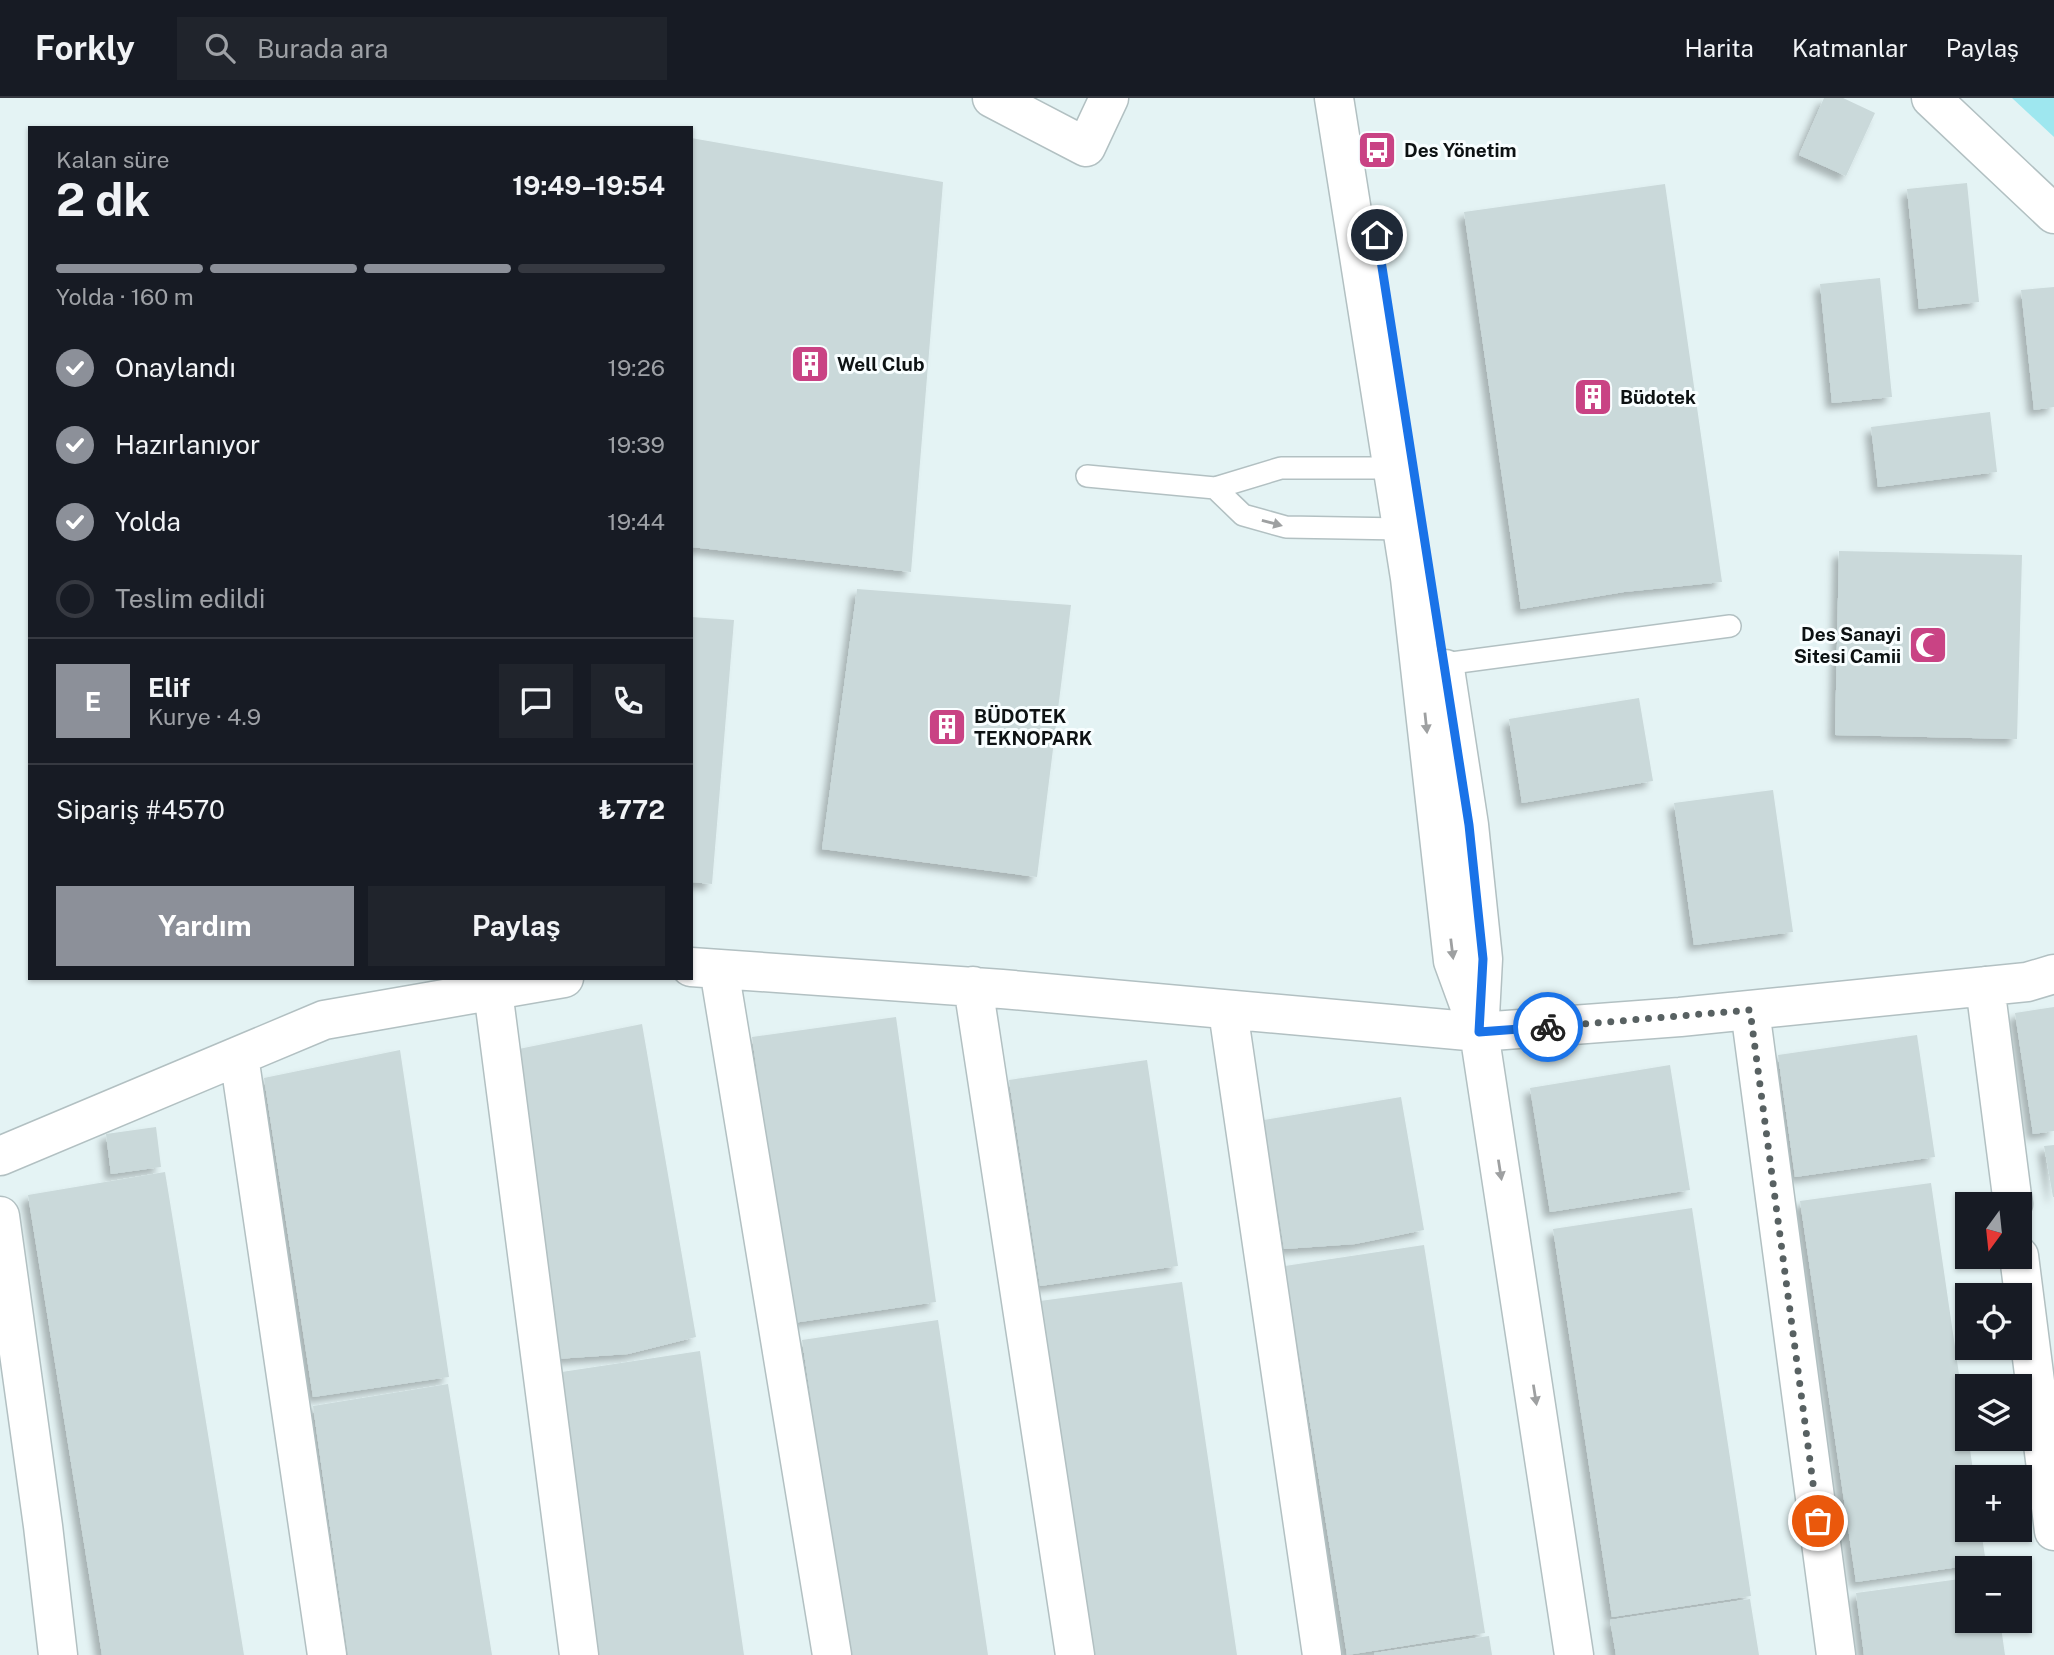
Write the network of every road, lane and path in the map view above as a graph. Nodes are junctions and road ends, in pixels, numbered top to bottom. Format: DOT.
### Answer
graph roads {
  1 [pos="992,98"];
  2 [pos="1109,98"];
  3 [pos="1334,98"];
  4 [pos="1357,98"];
  5 [pos="1931,98"];
  6 [pos="2054,214"];
  7 [pos="1403,468"];
  8 [pos="1087,476"];
  9 [pos="1215,488"];
  10 [pos="1412,527"];
  11 [pos="1730,626"];
  12 [pos="1432,666"];
  13 [pos="705,968"];
  14 [pos="2054,974"];
  15 [pos="553,980"];
  16 [pos="973,986"];
  17 [pos="1985,986"];
  18 [pos="493,991"];
  19 [pos="1750,1010"];
  20 [pos="1228,1011"];
  21 [pos="1479,1032"];
  22 [pos="239,1056"];
  23 [pos="0,1156"];
  24 [pos="2011,1192"];
  25 [pos="0,1216"];
  26 [pos="2021,1269"];
  27 [pos="2054,1531"];
  28 [pos="58,1655"];
  29 [pos="327,1655"];
  30 [pos="579,1655"];
  31 [pos="832,1655"];
  32 [pos="1075,1655"];
  33 [pos="1322,1655"];
  34 [pos="1574,1655"];
  35 [pos="1836,1655"];
  1 -- 2 [label="street"];
  3 -- 7 [label="street"];
  4 -- 7 [label="street"];
  5 -- 6 [label="street"];
  7 -- 9 [label="lane"];
  7 -- 10 [label="street"];
  8 -- 9 [label="lane"];
  9 -- 10 [label="lane, one-way"];
  10 -- 12 [label="street"];
  11 -- 12 [label="lane"];
  12 -- 21 [label="street"];
  13 -- 16 [label="street"];
  13 -- 31 [label="street"];
  14 -- 17 [label="street"];
  15 -- 18 [label="street"];
  16 -- 20 [label="street"];
  16 -- 32 [label="street"];
  17 -- 19 [label="street"];
  17 -- 24 [label="street"];
  18 -- 22 [label="street"];
  18 -- 30 [label="street"];
  19 -- 21 [label="street"];
  19 -- 35 [label="street"];
  20 -- 21 [label="street"];
  20 -- 33 [label="street"];
  21 -- 34 [label="street, one-way"];
  22 -- 23 [label="street"];
  22 -- 29 [label="street"];
  25 -- 28 [label="street"];
  26 -- 27 [label="street"];
}
